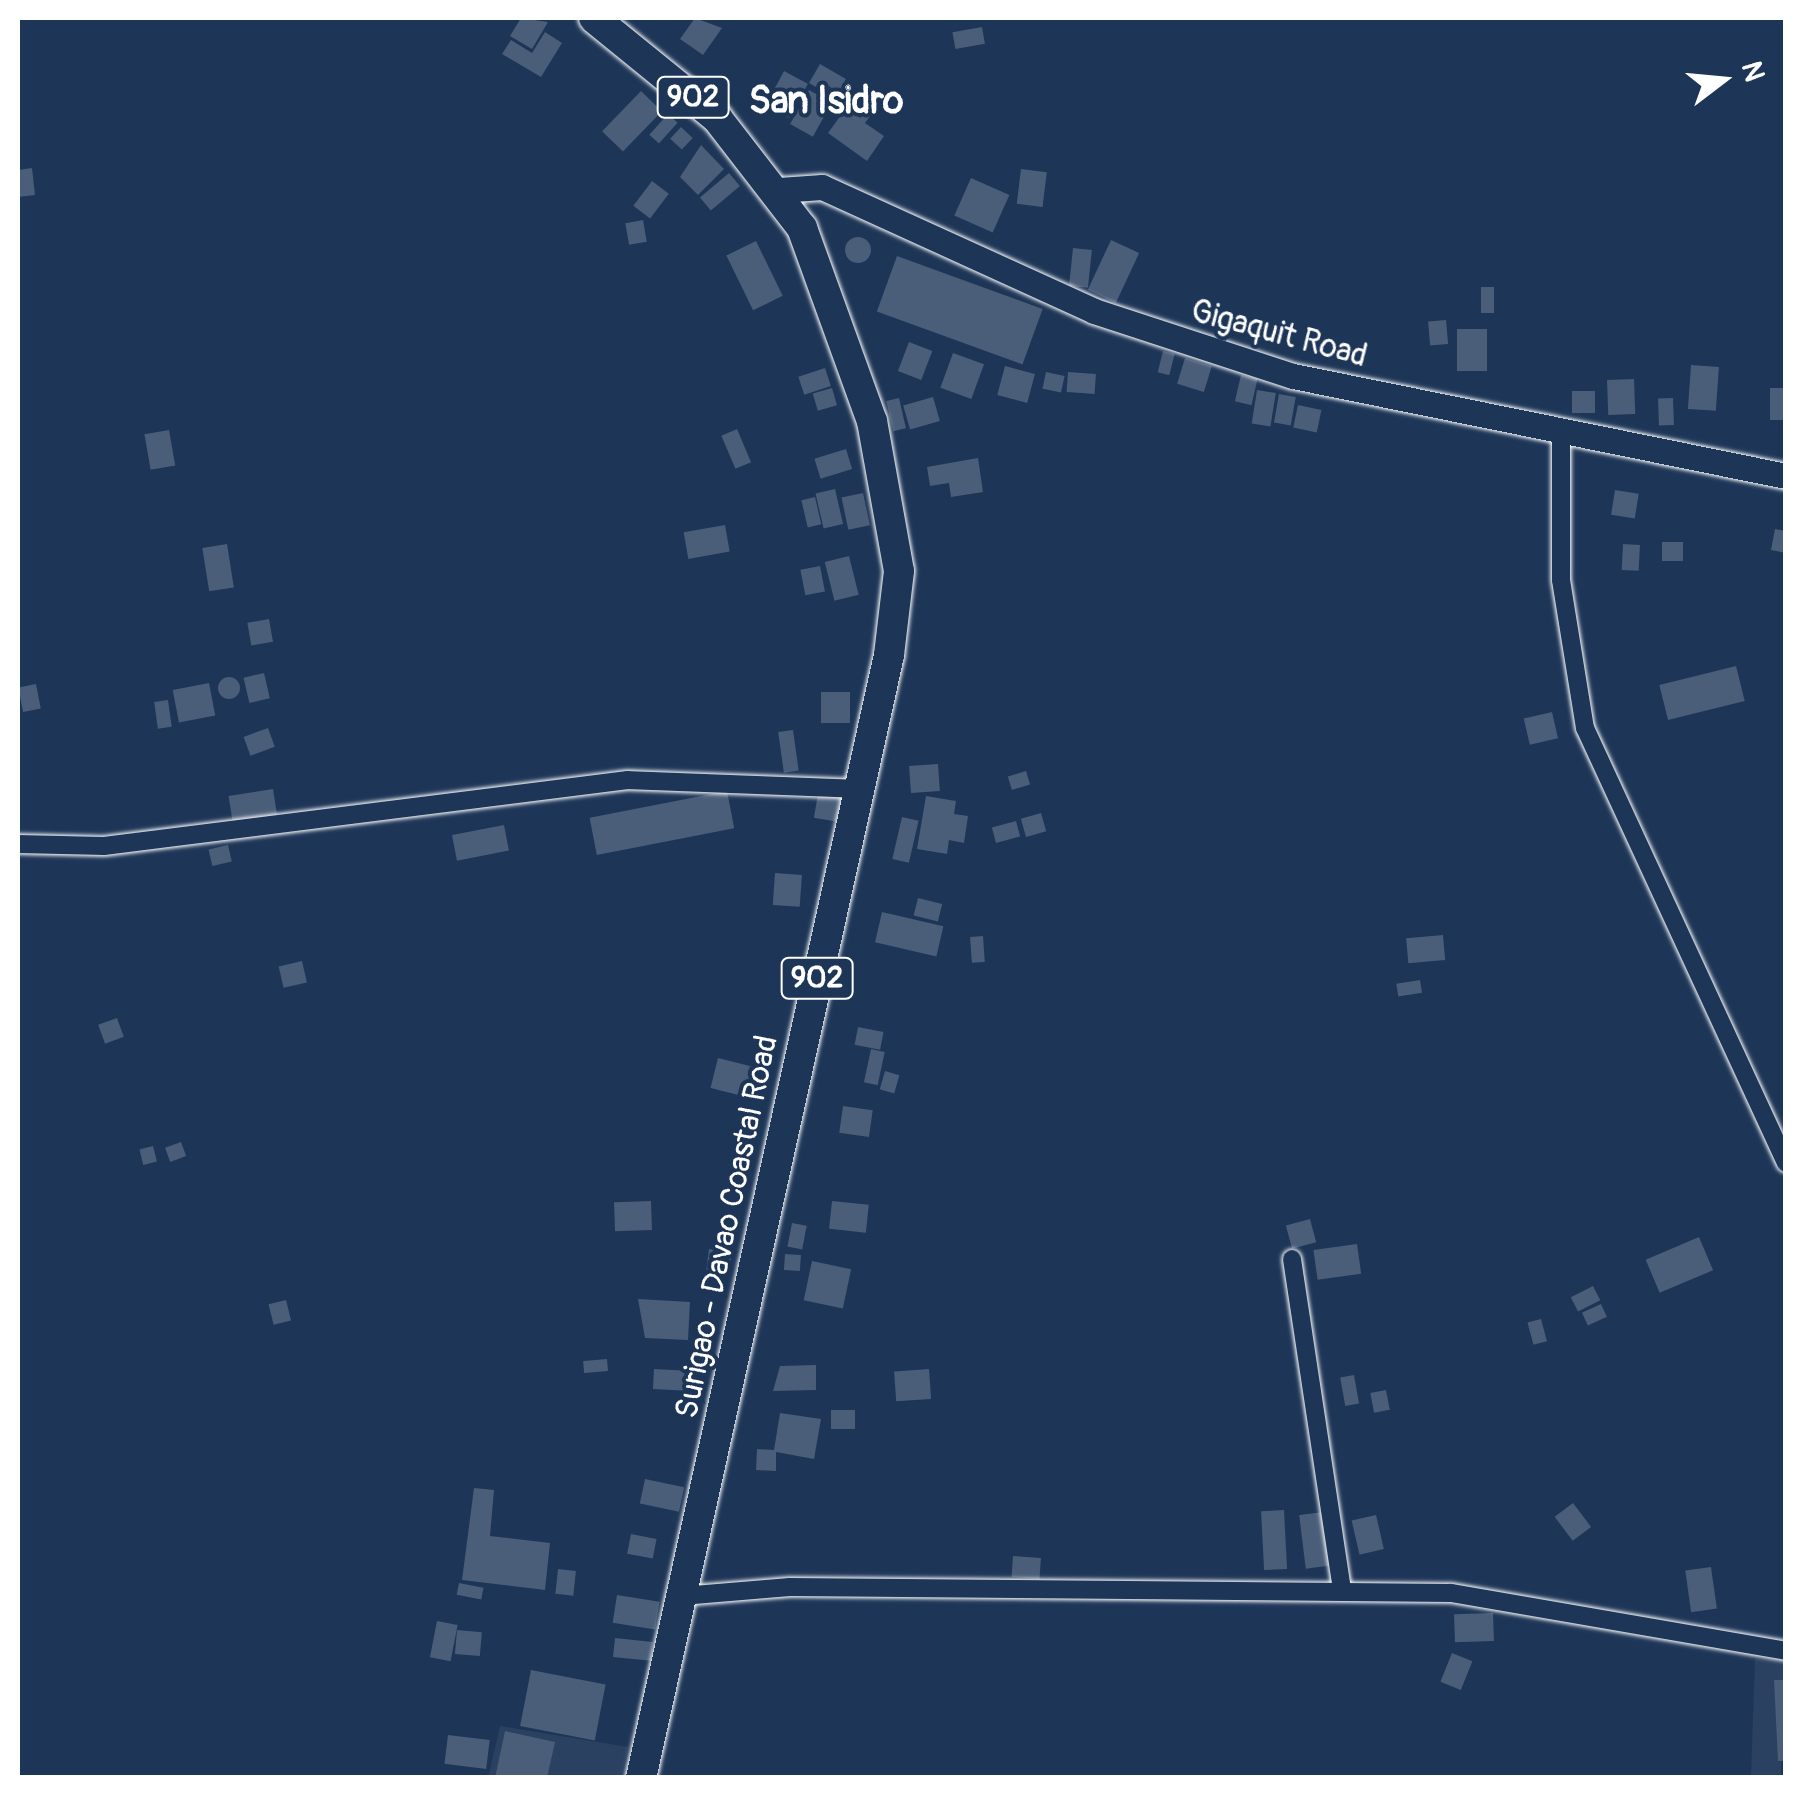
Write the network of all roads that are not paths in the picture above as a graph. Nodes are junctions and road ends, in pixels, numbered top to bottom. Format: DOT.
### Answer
graph roads {
  1 [pos="594,18"];
  2 [pos="779,190"];
  3 [pos="1562,433"];
  4 [pos="1786,476"];
  5 [pos="858,789"];
  6 [pos="18,844"];
  7 [pos="1786,1163"];
  8 [pos="1292,1259"];
  9 [pos="1342,1589"];
  10 [pos="682,1596"];
  11 [pos="1786,1651"];
  12 [pos="641,1778"];
  1 -- 2 [label="highway, Surigao - Davao Coastal Road / 902"];
  2 -- 3 [label="main road, Gigaquit Road"];
  2 -- 5 [label="highway, Surigao - Davao Coastal Road / 902"];
  3 -- 4 [label="main road, Gigaquit Road"];
  3 -- 7 [label="street"];
  5 -- 6 [label="street"];
  5 -- 10 [label="highway, Surigao - Davao Coastal Road / 902"];
  8 -- 9 [label="street"];
  9 -- 10 [label="street"];
  9 -- 11 [label="street"];
  10 -- 12 [label="highway, Surigao - Davao Coastal Road / 902"];
}
